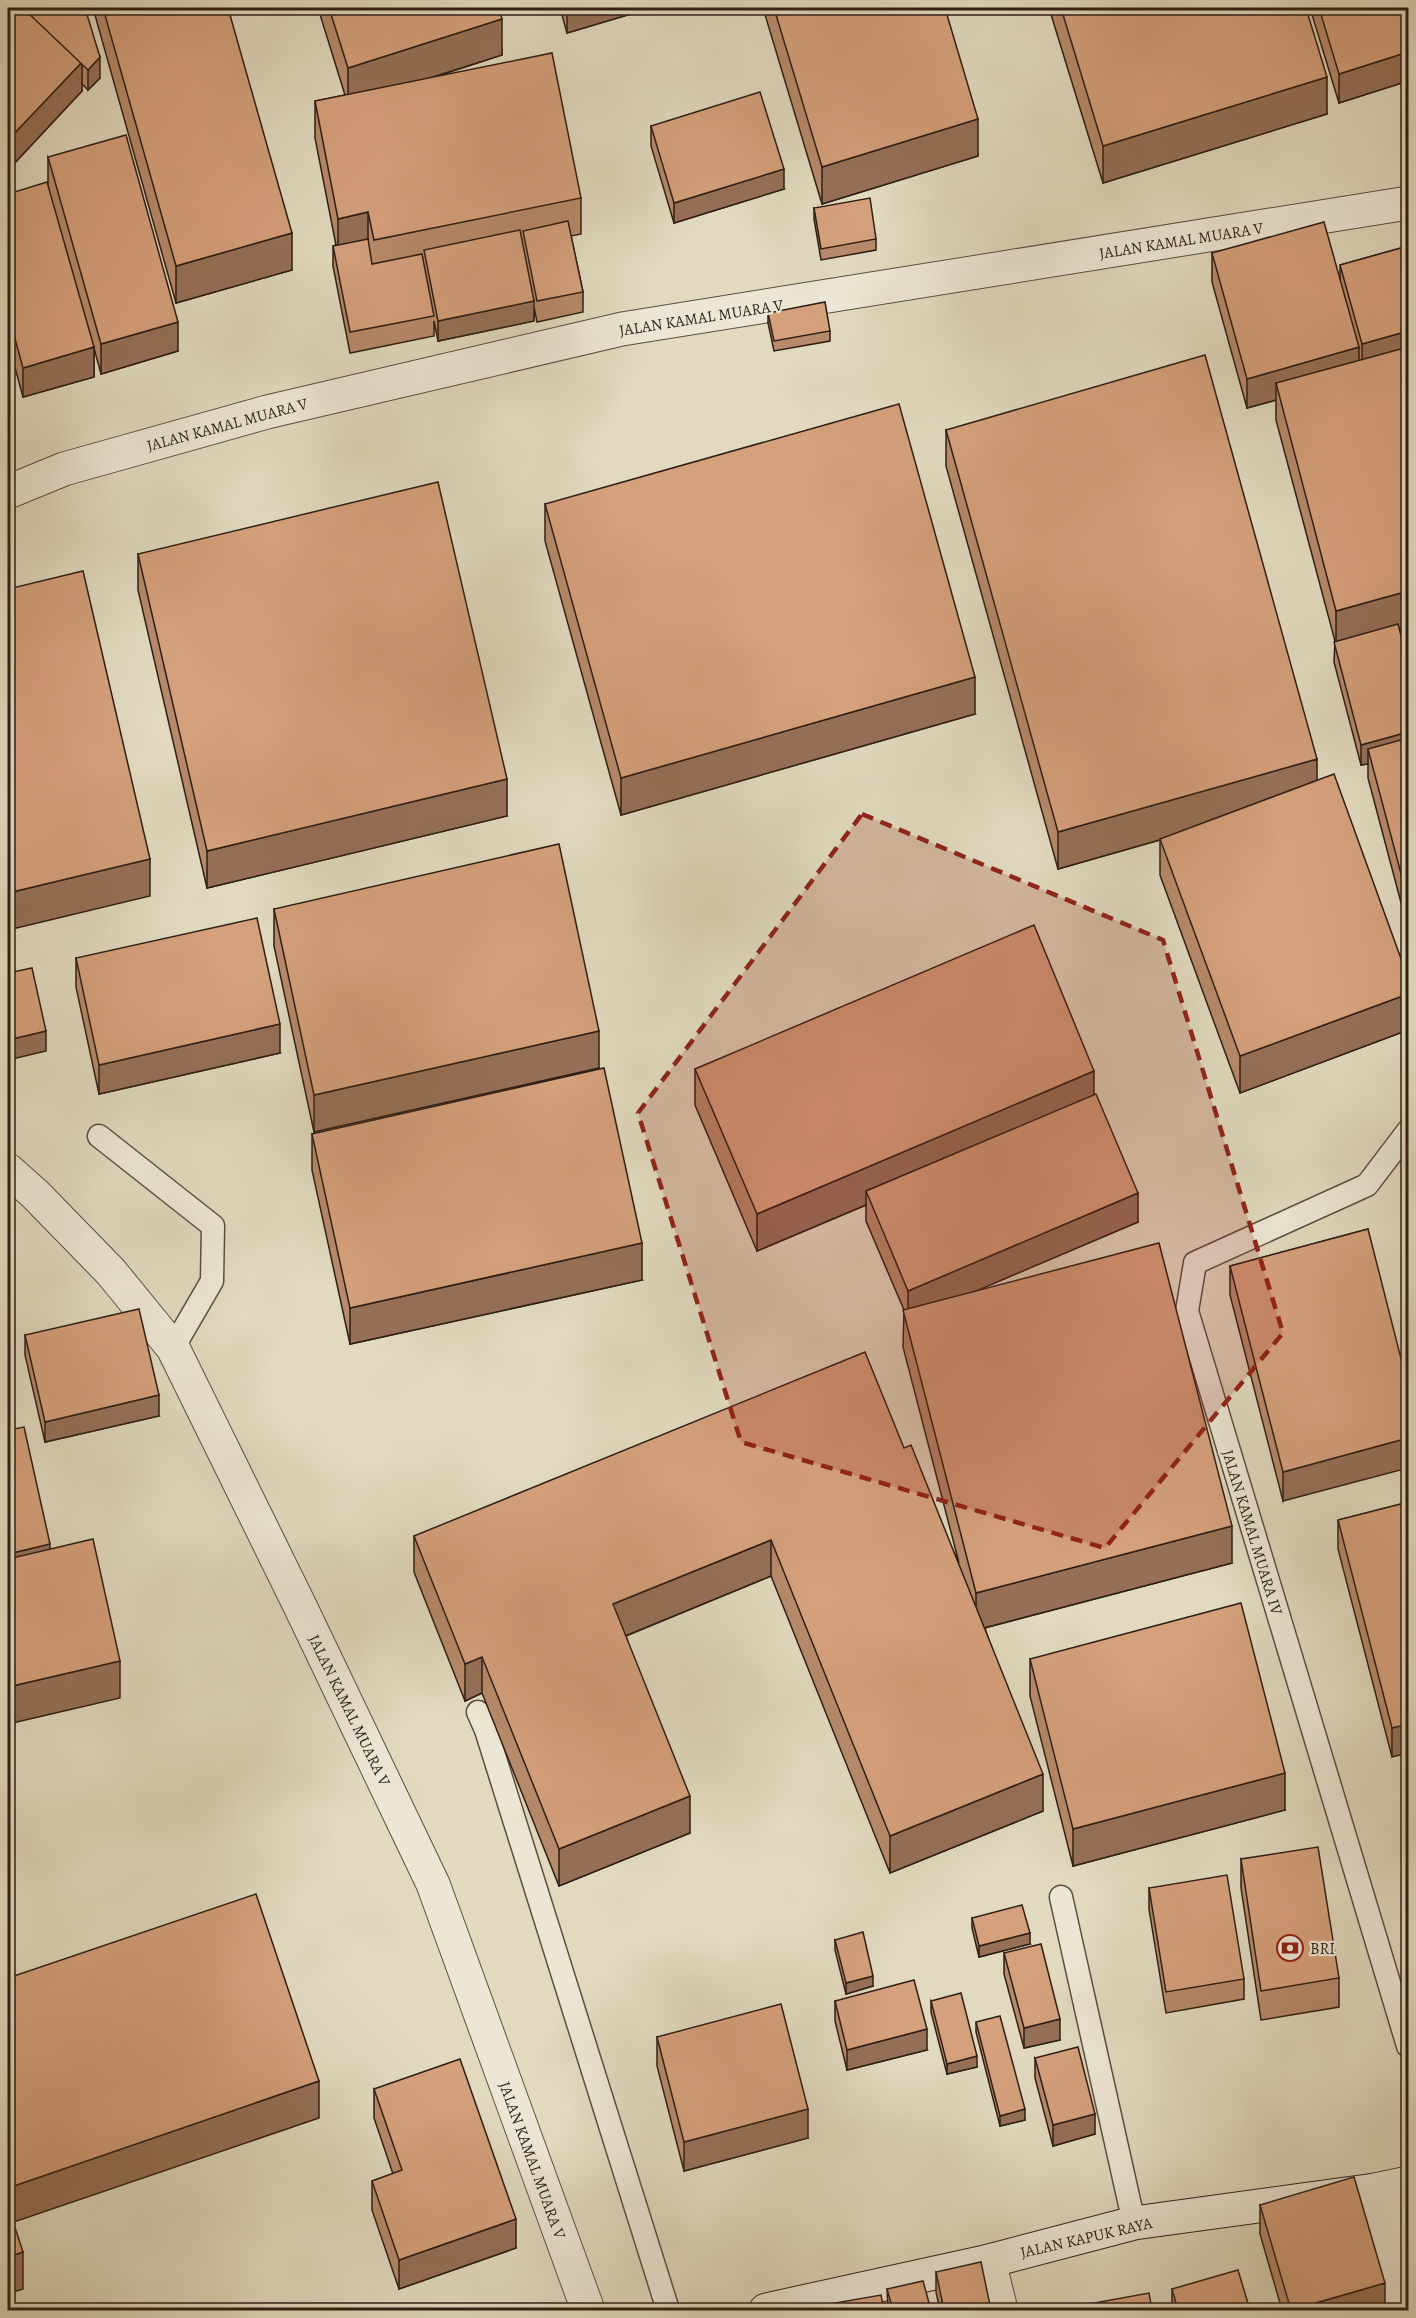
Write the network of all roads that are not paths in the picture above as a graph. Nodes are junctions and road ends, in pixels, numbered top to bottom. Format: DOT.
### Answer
graph roads {
  1 [pos="1408,203"];
  2 [pos="8,492"];
  3 [pos="1408,1131"];
  4 [pos="99,1136"];
  5 [pos="8,1170"];
  6 [pos="173,1348"];
  7 [pos="478,1712"];
  8 [pos="1061,1897"];
  9 [pos="1408,2046"];
  10 [pos="1393,2186"];
  11 [pos="1134,2223"];
  12 [pos="1408,2245"];
  13 [pos="989,2261"];
  14 [pos="588,2310"];
  15 [pos="668,2310"];
  16 [pos="772,2310"];
  17 [pos="1000,2310"];
  18 [pos="1403,2310"];
  1 -- 2 [label="street, JALAN KAMAL MUARA V"];
  3 -- 9 [label="lane, JALAN KAMAL MUARA IV"];
  4 -- 6 [label="lane"];
  5 -- 6 [label="street, JALAN KAMAL MUARA V"];
  6 -- 14 [label="street, JALAN KAMAL MUARA V"];
  7 -- 15 [label="lane"];
  8 -- 11 [label="lane"];
  10 -- 11 [label="street, JALAN KAPUK RAYA"];
  10 -- 12 [label="lane"];
  10 -- 18 [label="street"];
  11 -- 13 [label="street, JALAN KAPUK RAYA"];
  13 -- 16 [label="street, JALAN KAPUK RAYA"];
  13 -- 17 [label="street"];
}
